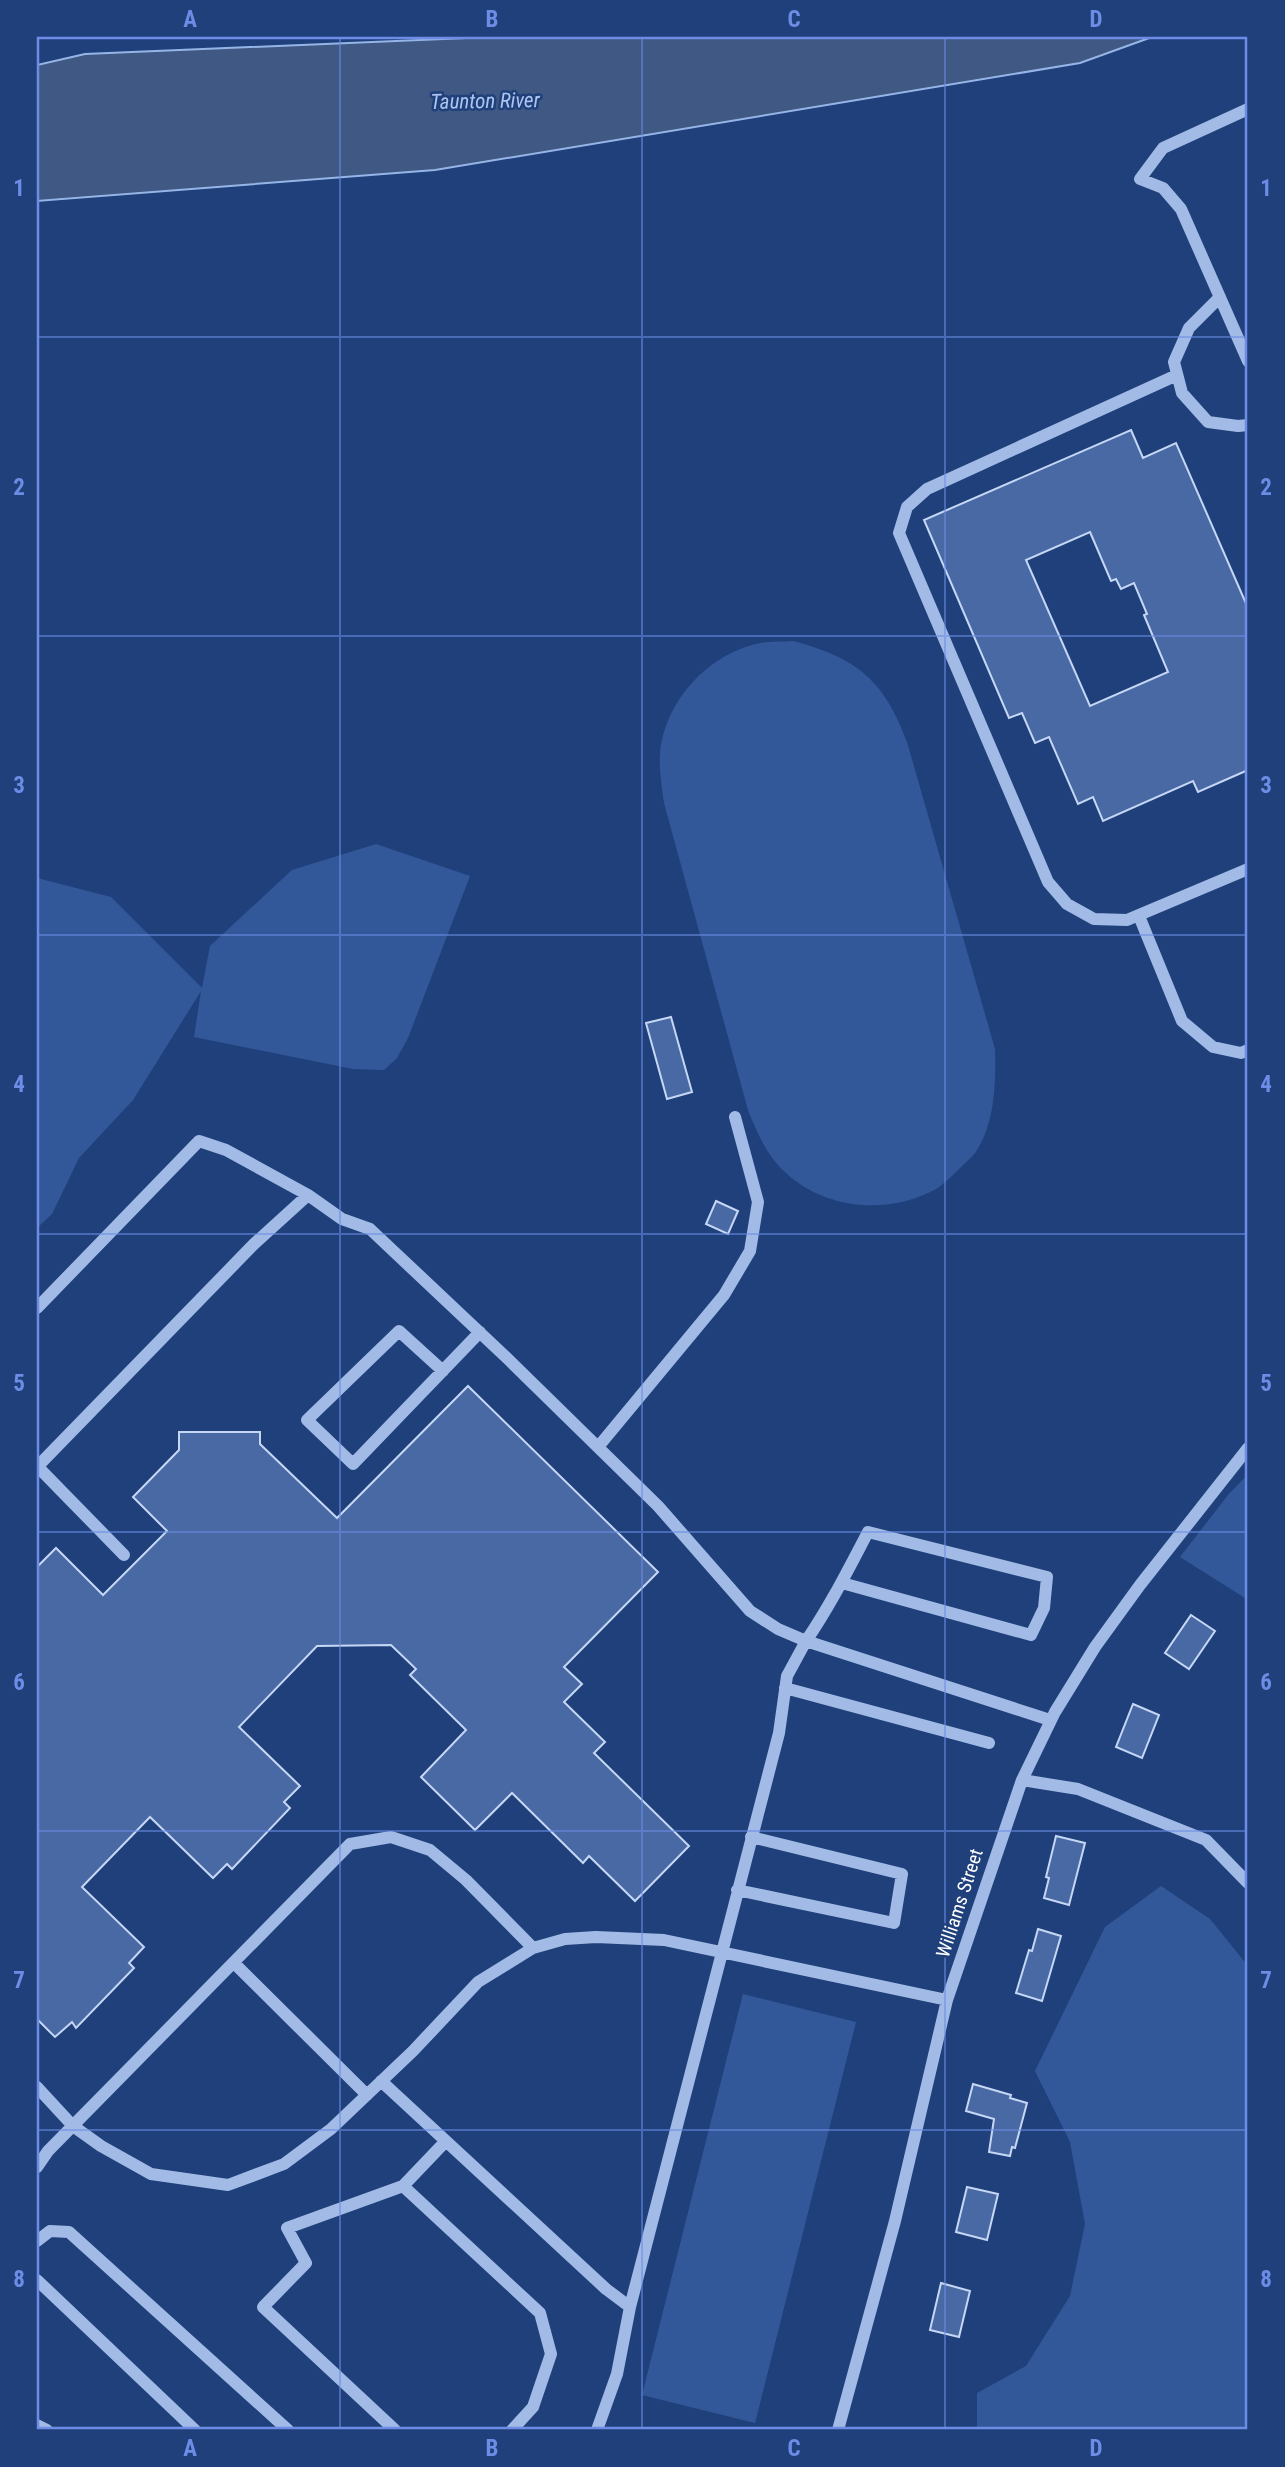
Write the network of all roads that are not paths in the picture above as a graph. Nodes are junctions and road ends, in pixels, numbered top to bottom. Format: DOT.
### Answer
graph roads {
  1 [pos="1248,109"];
  2 [pos="1220,297"];
  3 [pos="1248,361"];
  4 [pos="1177,375"];
  5 [pos="1248,425"];
  6 [pos="1248,869"];
  7 [pos="1139,916"];
  8 [pos="1248,1050"];
  9 [pos="736,1117"];
  10 [pos="308,1195"];
  11 [pos="37,1308"];
  12 [pos="480,1332"];
  13 [pos="443,1371"];
  14 [pos="598,1447"];
  15 [pos="1248,1448"];
  16 [pos="37,1467"];
  17 [pos="124,1555"];
  18 [pos="842,1583"];
  19 [pos="806,1641"];
  20 [pos="785,1688"];
  21 [pos="1050,1720"];
  22 [pos="989,1742"];
  23 [pos="1022,1780"];
  24 [pos="751,1837"];
  25 [pos="1248,1882"];
  26 [pos="737,1890"];
  27 [pos="533,1948"];
  28 [pos="722,1953"];
  29 [pos="234,1963"];
  30 [pos="947,2000"];
  31 [pos="381,2081"];
  32 [pos="37,2087"];
  33 [pos="367,2095"];
  34 [pos="73,2126"];
  35 [pos="445,2142"];
  36 [pos="37,2167"];
  37 [pos="403,2186"];
  38 [pos="37,2241"];
  39 [pos="37,2280"];
  40 [pos="630,2307"];
  41 [pos="37,2425"];
  42 [pos="47,2430"];
  43 [pos="195,2430"];
  44 [pos="288,2430"];
  45 [pos="395,2430"];
  46 [pos="513,2430"];
  47 [pos="597,2430"];
  48 [pos="838,2430"];
  1 -- 2 [label="street"];
  2 -- 3 [label="street"];
  2 -- 4 [label="street"];
  4 -- 5 [label="street"];
  4 -- 7 [label="street"];
  6 -- 7 [label="street"];
  7 -- 8 [label="street"];
  9 -- 14 [label="street"];
  10 -- 11 [label="street"];
  10 -- 12 [label="street"];
  10 -- 16 [label="street"];
  12 -- 13 [label="street"];
  12 -- 14 [label="street"];
  13 -- 13 [label="street"];
  14 -- 19 [label="street"];
  15 -- 21 [label="street, Williams Street"];
  16 -- 17 [label="street"];
  18 -- 18 [label="street"];
  18 -- 19 [label="street"];
  19 -- 20 [label="street"];
  19 -- 21 [label="street"];
  20 -- 22 [label="street"];
  20 -- 24 [label="street"];
  21 -- 23 [label="street, Williams Street"];
  23 -- 25 [label="street"];
  23 -- 30 [label="street, Williams Street"];
  24 -- 26 [label="street"];
  24 -- 26 [label="street"];
  26 -- 28 [label="street"];
  27 -- 28 [label="street"];
  27 -- 29 [label="street"];
  27 -- 31 [label="street"];
  28 -- 30 [label="street"];
  28 -- 40 [label="street"];
  29 -- 33 [label="street"];
  29 -- 34 [label="street"];
  30 -- 48 [label="street, Williams Street"];
  31 -- 33 [label="street"];
  31 -- 35 [label="street"];
  32 -- 34 [label="street"];
  33 -- 34 [label="street"];
  34 -- 36 [label="street"];
  35 -- 37 [label="street"];
  35 -- 40 [label="street"];
  37 -- 45 [label="street"];
  37 -- 46 [label="street"];
  38 -- 44 [label="street"];
  39 -- 43 [label="street"];
  40 -- 47 [label="street"];
  41 -- 42 [label="street"];
}
